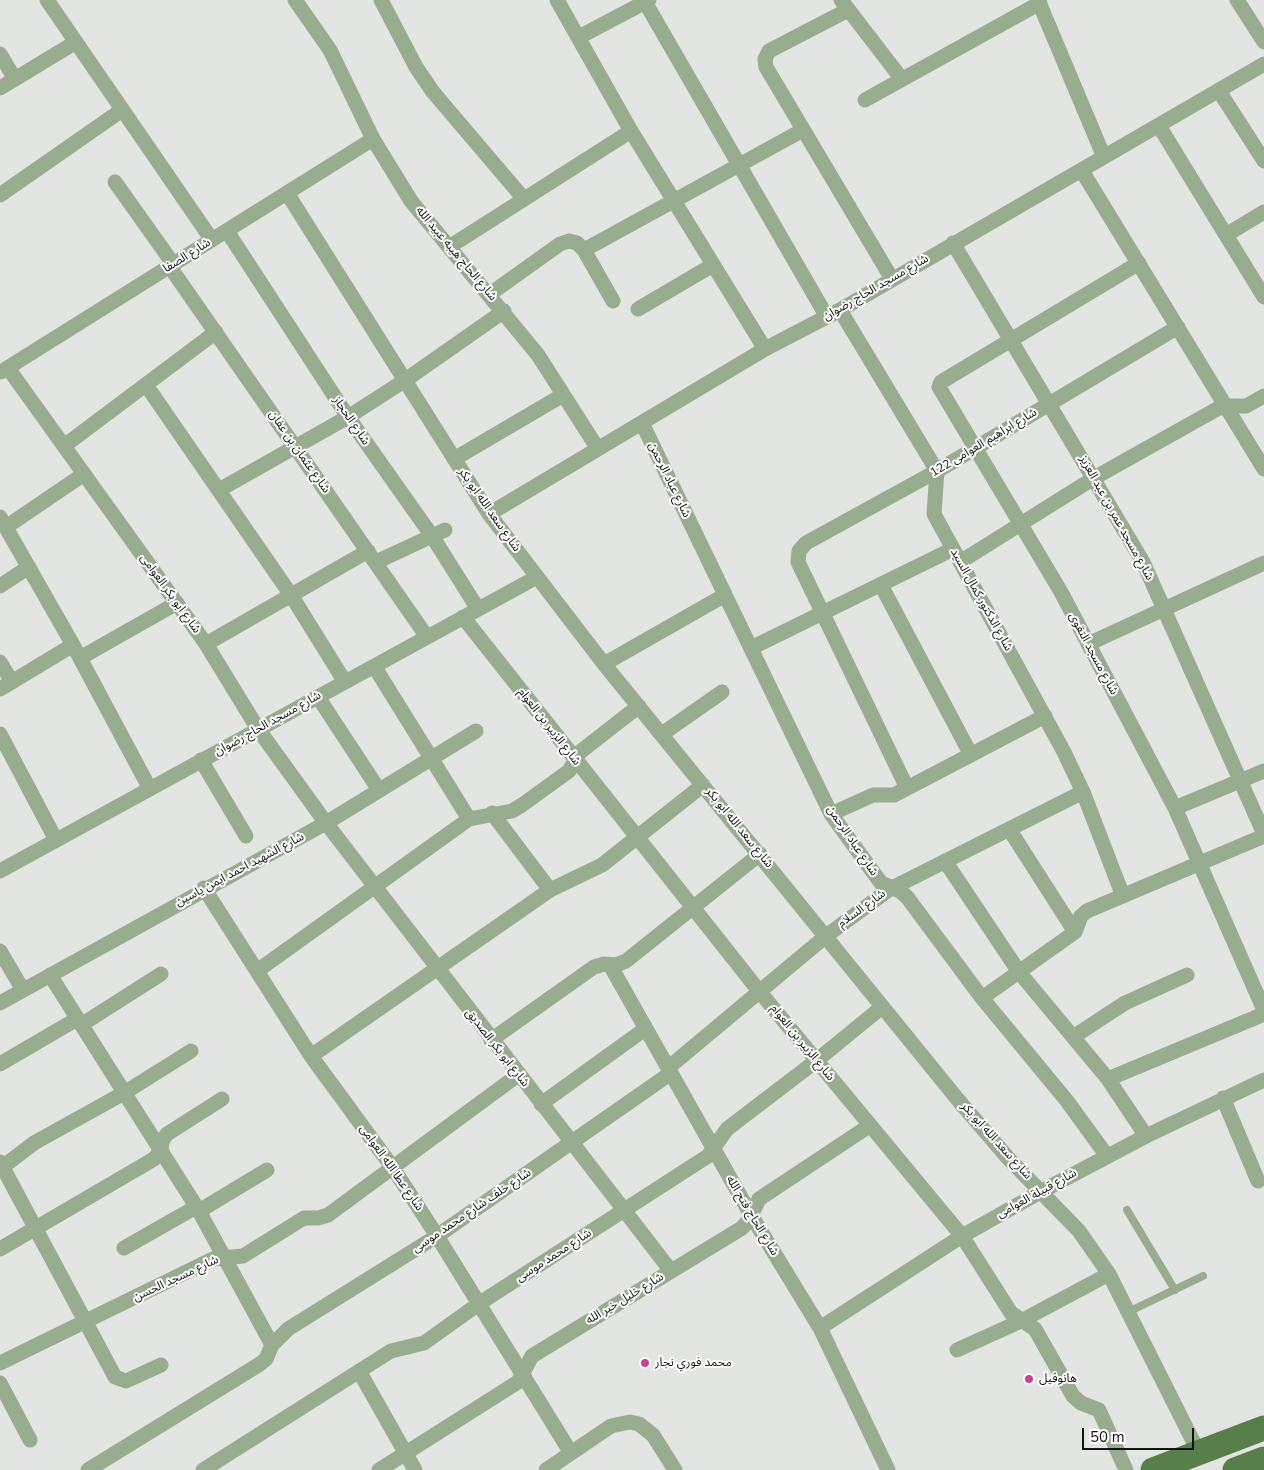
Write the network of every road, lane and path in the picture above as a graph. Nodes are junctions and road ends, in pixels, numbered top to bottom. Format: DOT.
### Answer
graph roads {
  1 [pos="46,0"];
  2 [pos="295,0"];
  3 [pos="381,0"];
  4 [pos="557,0"];
  5 [pos="1237,0"];
  6 [pos="647,1"];
  7 [pos="1039,2"];
  8 [pos="844,5"];
  9 [pos="578,37"];
  10 [pos="76,42"];
  11 [pos="1264,42"];
  12 [pos="0,54"];
  13 [pos="1264,64"];
  14 [pos="902,78"];
  15 [pos="15,79"];
  16 [pos="0,88"];
  17 [pos="1219,91"];
  18 [pos="865,100"];
  19 [pos="122,110"];
  20 [pos="1159,126"];
  21 [pos="803,130"];
  22 [pos="631,131"];
  23 [pos="373,139"];
  24 [pos="1104,157"];
  25 [pos="1264,161"];
  26 [pos="739,164"];
  27 [pos="1082,171"];
  28 [pos="115,182"];
  29 [pos="287,193"];
  30 [pos="0,195"];
  31 [pos="524,199"];
  32 [pos="673,200"];
  33 [pos="1264,212"];
  34 [pos="227,231"];
  35 [pos="1226,235"];
  36 [pos="212,240"];
  37 [pos="954,243"];
  38 [pos="448,248"];
  39 [pos="584,250"];
  40 [pos="1139,264"];
  41 [pos="712,265"];
  42 [pos="172,266"];
  43 [pos="892,279"];
  44 [pos="1261,287"];
  45 [pos="490,294"];
  46 [pos="613,300"];
  47 [pos="638,309"];
  48 [pos="504,310"];
  49 [pos="834,314"];
  50 [pos="1178,327"];
  51 [pos="216,332"];
  52 [pos="1012,340"];
  53 [pos="765,349"];
  54 [pos="4,371"];
  55 [pos="404,381"];
  56 [pos="146,385"];
  57 [pos="563,395"];
  58 [pos="1264,396"];
  59 [pos="1050,404"];
  60 [pos="1225,406"];
  61 [pos="348,417"];
  62 [pos="642,423"];
  63 [pos="64,446"];
  64 [pos="296,448"];
  65 [pos="598,449"];
  66 [pos="974,449"];
  67 [pos="454,459"];
  68 [pos="1264,469"];
  69 [pos="937,471"];
  70 [pos="84,474"];
  71 [pos="1094,478"];
  72 [pos="219,490"];
  73 [pos="489,514"];
  74 [pos="3,522"];
  75 [pos="1020,524"];
  76 [pos="438,533"];
  77 [pos="957,556"];
  78 [pos="372,557"];
  79 [pos="1264,563"];
  80 [pos="29,567"];
  81 [pos="537,577"];
  82 [pos="881,584"];
  83 [pos="0,586"];
  84 [pos="291,595"];
  85 [pos="725,595"];
  86 [pos="177,604"];
  87 [pos="478,609"];
  88 [pos="1165,609"];
  89 [pos="823,613"];
  90 [pos="463,617"];
  91 [pos="427,637"];
  92 [pos="206,644"];
  93 [pos="1088,644"];
  94 [pos="751,648"];
  95 [pos="76,652"];
  96 [pos="0,662"];
  97 [pos="604,664"];
  98 [pos="374,666"];
  99 [pos="345,682"];
  100 [pos="6,685"];
  101 [pos="722,692"];
  102 [pos="318,697"];
  103 [pos="639,706"];
  104 [pos="1044,716"];
  105 [pos="258,729"];
  106 [pos="476,730"];
  107 [pos="0,734"];
  108 [pos="662,734"];
  109 [pos="971,755"];
  110 [pos="431,758"];
  111 [pos="202,760"];
  112 [pos="574,760"];
  113 [pos="1264,771"];
  114 [pos="1240,781"];
  115 [pos="703,785"];
  116 [pos="907,788"];
  117 [pos="150,789"];
  118 [pos="379,790"];
  119 [pos="1083,792"];
  120 [pos="1175,808"];
  121 [pos="492,813"];
  122 [pos="831,814"];
  123 [pos="469,819"];
  124 [pos="326,823"];
  125 [pos="1009,828"];
  126 [pos="1264,835"];
  127 [pos="246,836"];
  128 [pos="636,838"];
  129 [pos="56,840"];
  130 [pos="760,854"];
  131 [pos="945,861"];
  132 [pos="1199,863"];
  133 [pos="0,871"];
  134 [pos="374,887"];
  135 [pos="204,888"];
  136 [pos="890,889"];
  137 [pos="550,890"];
  138 [pos="1123,896"];
  139 [pos="693,909"];
  140 [pos="1075,932"];
  141 [pos="826,936"];
  142 [pos="0,951"];
  143 [pos="610,965"];
  144 [pos="438,970"];
  145 [pos="257,971"];
  146 [pos="1019,972"];
  147 [pos="161,974"];
  148 [pos="50,975"];
  149 [pos="1187,976"];
  150 [pos="23,990"];
  151 [pos="759,991"];
  152 [pos="982,998"];
  153 [pos="0,1003"];
  154 [pos="882,1007"];
  155 [pos="1264,1010"];
  156 [pos="1264,1014"];
  157 [pos="79,1022"];
  158 [pos="645,1029"];
  159 [pos="1073,1037"];
  160 [pos="491,1040"];
  161 [pos="191,1051"];
  162 [pos="311,1056"];
  163 [pos="816,1062"];
  164 [pos="0,1064"];
  165 [pos="669,1071"];
  166 [pos="518,1075"];
  167 [pos="1108,1079"];
  168 [pos="1264,1080"];
  169 [pos="124,1093"];
  170 [pos="1222,1098"];
  171 [pos="222,1099"];
  172 [pos="541,1104"];
  173 [pos="869,1126"];
  174 [pos="1146,1136"];
  175 [pos="571,1143"];
  176 [pos="714,1149"];
  177 [pos="161,1151"];
  178 [pos="1107,1156"];
  179 [pos="1,1166"];
  180 [pos="392,1168"];
  181 [pos="267,1170"];
  182 [pos="1258,1181"];
  183 [pos="1042,1190"];
  184 [pos="198,1209"];
  185 [pos="624,1210"];
  186 [pos="1127,1210"];
  187 [pos="751,1215"];
  188 [pos="36,1230"];
  189 [pos="438,1236"];
  190 [pos="962,1236"];
  191 [pos="124,1248"];
  192 [pos="0,1249"];
  193 [pos="224,1257"];
  194 [pos="671,1271"];
  195 [pos="1109,1274"];
  196 [pos="1203,1276"];
  197 [pos="1175,1290"];
  198 [pos="480,1303"];
  199 [pos="1128,1312"];
  200 [pos="1021,1321"];
  201 [pos="86,1322"];
  202 [pos="820,1328"];
  203 [pos="272,1345"];
  204 [pos="957,1350"];
  205 [pos="0,1363"];
  206 [pos="161,1365"];
  207 [pos="359,1371"];
  208 [pos="523,1372"];
  209 [pos="0,1383"];
  210 [pos="1264,1428"];
  211 [pos="30,1440"];
  212 [pos="405,1453"];
  213 [pos="571,1453"];
  214 [pos="1200,1453"];
  215 [pos="1264,1459"];
  216 [pos="88,1470"];
  217 [pos="203,1470"];
  218 [pos="379,1470"];
  219 [pos="414,1470"];
  220 [pos="546,1470"];
  221 [pos="675,1470"];
  222 [pos="888,1470"];
  223 [pos="1126,1470"];
  224 [pos="1153,1470"];
  225 [pos="1235,1470"];
  1 -- 10 [label="street"];
  2 -- 23 [label="street, شارع الحاج هيبه عبيد الله"];
  3 -- 31 [label="street"];
  4 -- 9 [label="street"];
  5 -- 11 [label="street"];
  6 -- 9 [label="street"];
  6 -- 26 [label="street"];
  7 -- 14 [label="street"];
  7 -- 24 [label="street"];
  8 -- 14 [label="street"];
  8 -- 21 [label="street"];
  9 -- 22 [label="street"];
  10 -- 15 [label="street"];
  10 -- 19 [label="street"];
  12 -- 15 [label="street"];
  13 -- 17 [label="street, شارع مسجد الحاج رضوان"];
  14 -- 18 [label="street"];
  15 -- 16 [label="street"];
  17 -- 20 [label="street, شارع مسجد الحاج رضوان"];
  17 -- 25 [label="street"];
  19 -- 30 [label="street"];
  19 -- 36 [label="street"];
  20 -- 24 [label="street, شارع مسجد الحاج رضوان"];
  20 -- 35 [label="street"];
  21 -- 26 [label="street"];
  21 -- 43 [label="street"];
  22 -- 31 [label="street"];
  22 -- 32 [label="street"];
  23 -- 29 [label="street, شارع الصفا"];
  23 -- 38 [label="street, شارع الحاج هيبه عبيد الله"];
  24 -- 27 [label="street, شارع مسجد الحاج رضوان"];
  26 -- 32 [label="street"];
  26 -- 49 [label="street"];
  27 -- 37 [label="street, شارع مسجد الحاج رضوان"];
  27 -- 40 [label="street"];
  28 -- 42 [label="street, شارع عثمان بن عفان"];
  29 -- 34 [label="street, شارع الصفا"];
  29 -- 55 [label="street, شارع سعد الله ابو بكر"];
  31 -- 38 [label="street"];
  32 -- 39 [label="street"];
  32 -- 41 [label="street"];
  33 -- 35 [label="street"];
  34 -- 36 [label="street, شارع الصفا"];
  34 -- 61 [label="street, شارع الحجاز"];
  35 -- 44 [label="street"];
  36 -- 42 [label="street, شارع الصفا"];
  37 -- 43 [label="street, شارع مسجد الحاج رضوان"];
  37 -- 52 [label="street, شارع مسجد عمر بن عبد العزيز"];
  38 -- 45 [label="street, شارع الحاج هيبه عبيد الله"];
  39 -- 45 [label="street"];
  39 -- 46 [label="street"];
  40 -- 50 [label="street"];
  40 -- 52 [label="street"];
  41 -- 47 [label="street"];
  41 -- 53 [label="street"];
  42 -- 51 [label="street, شارع عثمان بن عفان"];
  42 -- 54 [label="street, شارع الصفا"];
  43 -- 49 [label="street, شارع مسجد الحاج رضوان"];
  45 -- 48 [label="street, شارع الحاج هيبه عبيد الله"];
  48 -- 55 [label="street"];
  48 -- 57 [label="street, شارع الحاج هيبه عبيد الله"];
  49 -- 53 [label="street, شارع مسجد الحاج رضوان"];
  49 -- 69 [label="street"];
  50 -- 59 [label="street, شارع ابراهيم العوامى 122"];
  50 -- 60 [label="street"];
  51 -- 56 [label="street"];
  51 -- 64 [label="street, شارع عثمان بن عفان"];
  52 -- 59 [label="street, شارع مسجد عمر بن عبد العزيز"];
  52 -- 66 [label="street, شارع مسجد التقوى"];
  53 -- 62 [label="street, شارع مسجد الحاج رضوان"];
  54 -- 63 [label="street, شارع ابو بكر العوامى"];
  55 -- 61 [label="street"];
  55 -- 67 [label="street, شارع سعد الله ابو بكر"];
  56 -- 63 [label="street"];
  56 -- 72 [label="street"];
  57 -- 65 [label="street, شارع الحاج هيبه عبيد الله"];
  57 -- 67 [label="street"];
  58 -- 60 [label="street"];
  59 -- 66 [label="street, شارع ابراهيم العوامى 122"];
  59 -- 71 [label="street, شارع مسجد عمر بن عبد العزيز"];
  60 -- 68 [label="street"];
  60 -- 71 [label="street"];
  61 -- 64 [label="street"];
  61 -- 76 [label="street, شارع الحجاز"];
  62 -- 65 [label="street, شارع مسجد الحاج رضوان"];
  62 -- 85 [label="street, شارع عباد الرحمن"];
  63 -- 70 [label="street, شارع ابو بكر العوامى"];
  64 -- 72 [label="street"];
  64 -- 78 [label="street, شارع عثمان بن عفان"];
  65 -- 73 [label="street, شارع مسجد الحاج رضوان"];
  66 -- 69 [label="street, شارع ابراهيم العوامى 122"];
  66 -- 75 [label="street, شارع مسجد التقوى"];
  67 -- 73 [label="street, شارع سعد الله ابو بكر"];
  69 -- 77 [label="street, شارع الدكتور كمال السيد"];
  69 -- 89 [label="street, شارع ابراهيم العوامى 122"];
  70 -- 74 [label="street"];
  70 -- 86 [label="street, شارع ابو بكر العوامى"];
  71 -- 75 [label="street"];
  71 -- 88 [label="street, شارع مسجد عمر بن عبد العزيز"];
  72 -- 84 [label="street"];
  73 -- 81 [label="street, شارع سعد الله ابو بكر"];
  74 -- 80 [label="street"];
  75 -- 77 [label="street"];
  75 -- 93 [label="street, شارع مسجد التقوى"];
  76 -- 78 [label="street"];
  76 -- 87 [label="street, شارع الحجاز"];
  77 -- 82 [label="street"];
  77 -- 104 [label="street, شارع الدكتور كمال السيد"];
  78 -- 84 [label="street"];
  78 -- 91 [label="street, شارع عثمان بن عفان"];
  79 -- 88 [label="street"];
  80 -- 83 [label="street"];
  80 -- 95 [label="street"];
  81 -- 87 [label="street, شارع مسجد الحاج رضوان"];
  81 -- 97 [label="street, شارع سعد الله ابو بكر"];
  82 -- 89 [label="street"];
  82 -- 109 [label="street"];
  84 -- 92 [label="street"];
  84 -- 99 [label="street"];
  85 -- 94 [label="street, شارع عباد الرحمن"];
  85 -- 97 [label="street"];
  86 -- 92 [label="street, شارع ابو بكر العوامى"];
  86 -- 95 [label="street"];
  87 -- 90 [label="street, شارع مسجد الحاج رضوان"];
  88 -- 93 [label="street"];
  88 -- 114 [label="street, شارع مسجد عمر بن عبد العزيز"];
  89 -- 94 [label="street"];
  89 -- 116 [label="street"];
  90 -- 91 [label="street, شارع مسجد الحاج رضوان"];
  90 -- 112 [label="street, شارع الزبير بن العوام"];
  91 -- 98 [label="street, شارع مسجد الحاج رضوان"];
  92 -- 105 [label="street, شارع ابو بكر العوامى"];
  93 -- 120 [label="street, شارع مسجد التقوى"];
  94 -- 122 [label="street, شارع عباد الرحمن"];
  95 -- 100 [label="street"];
  95 -- 117 [label="street"];
  96 -- 100 [label="street"];
  97 -- 103 [label="street, شارع سعد الله ابو بكر"];
  98 -- 99 [label="street, شارع مسجد الحاج رضوان"];
  98 -- 110 [label="street"];
  99 -- 102 [label="street, شارع مسجد الحاج رضوان"];
  101 -- 108 [label="street"];
  102 -- 105 [label="street, شارع مسجد الحاج رضوان"];
  102 -- 118 [label="street"];
  103 -- 108 [label="street, شارع سعد الله ابو بكر"];
  103 -- 112 [label="street"];
  104 -- 109 [label="street"];
  104 -- 119 [label="street, شارع الدكتور كمال السيد"];
  105 -- 111 [label="street, شارع مسجد الحاج رضوان"];
  105 -- 124 [label="street, شارع ابو بكر العوامى"];
  106 -- 110 [label="street, شارع الشهيد احمد ايمن ياسين"];
  107 -- 129 [label="street"];
  108 -- 115 [label="street, شارع سعد الله ابو بكر"];
  109 -- 116 [label="street"];
  110 -- 118 [label="street, شارع الشهيد احمد ايمن ياسين"];
  110 -- 123 [label="street"];
  111 -- 117 [label="street, شارع مسجد الحاج رضوان"];
  111 -- 127 [label="street"];
  112 -- 121 [label="street"];
  112 -- 128 [label="street, شارع الزبير بن العوام"];
  113 -- 114 [label="street"];
  114 -- 120 [label="street"];
  114 -- 126 [label="street, شارع مسجد عمر بن عبد العزيز"];
  115 -- 128 [label="street"];
  115 -- 130 [label="street, شارع سعد الله ابو بكر"];
  116 -- 122 [label="street"];
  117 -- 129 [label="street, شارع مسجد الحاج رضوان"];
  118 -- 124 [label="street, شارع الشهيد احمد ايمن ياسين"];
  119 -- 125 [label="street, شارع السلام"];
  119 -- 138 [label="street, شارع الدكتور كمال السيد"];
  120 -- 132 [label="street, شارع مسجد التقوى"];
  121 -- 123 [label="street"];
  121 -- 137 [label="street"];
  122 -- 136 [label="street, شارع عباد الرحمن"];
  123 -- 134 [label="street"];
  124 -- 134 [label="street, شارع ابو بكر الصديق"];
  124 -- 135 [label="street, شارع الشهيد احمد ايمن ياسين"];
  125 -- 131 [label="street, شارع السلام"];
  125 -- 140 [label="street"];
  126 -- 132 [label="street"];
  128 -- 137 [label="street"];
  128 -- 139 [label="street, شارع الزبير بن العوام"];
  129 -- 133 [label="street, شارع مسجد الحاج رضوان"];
  130 -- 139 [label="street"];
  130 -- 141 [label="street, شارع سعد الله ابو بكر"];
  131 -- 136 [label="street, شارع السلام"];
  131 -- 146 [label="street"];
  132 -- 138 [label="street"];
  132 -- 155 [label="street, شارع مسجد التقوى"];
  134 -- 144 [label="street, شارع ابو بكر الصديق"];
  134 -- 145 [label="street"];
  135 -- 145 [label="street, شارع عطا الله العوامى"];
  135 -- 148 [label="street, شارع الشهيد احمد ايمن ياسين"];
  136 -- 141 [label="street, شارع السلام"];
  136 -- 152 [label="street, شارع عباد الرحمن"];
  137 -- 144 [label="street"];
  138 -- 140 [label="street"];
  139 -- 143 [label="street"];
  139 -- 151 [label="street, شارع الزبير بن العوام"];
  140 -- 146 [label="street"];
  141 -- 151 [label="street, شارع السلام"];
  141 -- 154 [label="street, شارع سعد الله ابو بكر"];
  142 -- 150 [label="street"];
  143 -- 158 [label="street, شارع الحاج فتح الله"];
  143 -- 160 [label="street"];
  144 -- 160 [label="street, شارع ابو بكر الصديق"];
  144 -- 162 [label="street"];
  145 -- 162 [label="street, شارع عطا الله العوامى"];
  146 -- 152 [label="street"];
  146 -- 159 [label="street"];
  147 -- 157 [label="street"];
  148 -- 150 [label="street, شارع الشهيد احمد ايمن ياسين"];
  148 -- 157 [label="street"];
  149 -- 159 [label="street"];
  150 -- 153 [label="street, شارع الشهيد احمد ايمن ياسين"];
  151 -- 163 [label="street, شارع الزبير بن العوام"];
  151 -- 165 [label="street, شارع السلام"];
  152 -- 178 [label="street, شارع عباد الرحمن"];
  154 -- 163 [label="street, شارع محمد موسى"];
  154 -- 183 [label="street, شارع سعد الله ابو بكر"];
  156 -- 167 [label="street"];
  157 -- 164 [label="street"];
  157 -- 169 [label="street"];
  158 -- 165 [label="street, شارع الحاج فتح الله"];
  158 -- 172 [label="street"];
  159 -- 167 [label="street"];
  160 -- 166 [label="street, شارع ابو بكر الصديق"];
  161 -- 169 [label="street"];
  162 -- 180 [label="street, شارع عطا الله العوامى"];
  163 -- 173 [label="street, شارع الزبير بن العوام"];
  163 -- 176 [label="street, شارع محمد موسى"];
  165 -- 175 [label="street, شارع خلف شارع محمد موسى"];
  165 -- 176 [label="street, شارع الحاج فتح الله"];
  166 -- 172 [label="street, شارع ابو بكر الصديق"];
  166 -- 180 [label="street, شارع مسجد الحسن"];
  167 -- 174 [label="street"];
  168 -- 170 [label="street, شارع قبيلة العوامى"];
  169 -- 177 [label="street"];
  169 -- 179 [label="street"];
  170 -- 174 [label="street, شارع قبيلة العوامى"];
  170 -- 182 [label="street"];
  171 -- 177 [label="street"];
  172 -- 175 [label="street, شارع ابو بكر الصديق"];
  173 -- 187 [label="street, شارع خليل خير الله"];
  173 -- 190 [label="street, شارع الزبير بن العوام"];
  174 -- 178 [label="street, شارع قبيلة العوامى"];
  175 -- 185 [label="street, شارع ابو بكر الصديق"];
  175 -- 189 [label="street, شارع خلف شارع محمد موسى"];
  176 -- 185 [label="street, شارع محمد موسى"];
  176 -- 187 [label="street, شارع الحاج فتح الله"];
  177 -- 184 [label="street"];
  177 -- 188 [label="street"];
  178 -- 183 [label="street, شارع قبيلة العوامى"];
  179 -- 188 [label="street"];
  180 -- 189 [label="street, شارع عطا الله العوامى"];
  180 -- 193 [label="street, شارع مسجد الحسن"];
  181 -- 184 [label="street"];
  183 -- 190 [label="street, شارع قبيلة العوامى"];
  183 -- 195 [label="street, شارع سعد الله ابو بكر"];
  184 -- 191 [label="street"];
  184 -- 193 [label="street"];
  185 -- 194 [label="street, شارع ابو بكر الصديق"];
  185 -- 198 [label="street, شارع محمد موسى"];
  186 -- 197 [label="lane"];
  187 -- 194 [label="street, شارع خليل خير الله"];
  187 -- 202 [label="street, شارع الحاج فتح الله"];
  188 -- 192 [label="street"];
  188 -- 201 [label="street"];
  189 -- 198 [label="street, شارع عطا الله العوامى"];
  189 -- 203 [label="street, شارع خلف شارع محمد موسى"];
  190 -- 200 [label="street, شارع الزبير بن العوام"];
  190 -- 202 [label="street, شارع قبيلة العوامى"];
  193 -- 201 [label="street, شارع مسجد الحسن"];
  193 -- 203 [label="street"];
  194 -- 208 [label="street, شارع خليل خير الله"];
  195 -- 199 [label="street, شارع سعد الله ابو بكر"];
  195 -- 200 [label="street"];
  196 -- 197 [label="lane"];
  197 -- 199 [label="lane"];
  198 -- 207 [label="street, شارع محمد موسى"];
  198 -- 208 [label="street, شارع عطا الله العوامى"];
  199 -- 214 [label="street, شارع سعد الله ابو بكر"];
  200 -- 204 [label="street"];
  200 -- 223 [label="street, شارع الزبير بن العوام"];
  201 -- 205 [label="street, شارع مسجد الحسن"];
  201 -- 206 [label="street"];
  202 -- 222 [label="street, شارع الحاج فتح الله"];
  203 -- 216 [label="street, شارع خلف شارع محمد موسى"];
  207 -- 212 [label="street"];
  207 -- 217 [label="street, شارع محمد موسى"];
  208 -- 212 [label="street, شارع خليل خير الله"];
  208 -- 213 [label="street, شارع عطا الله العوامى"];
  209 -- 211 [label="street"];
  210 -- 214 [label="main road"];
  212 -- 218 [label="street, شارع خليل خير الله"];
  212 -- 219 [label="street"];
  213 -- 220 [label="street"];
  213 -- 221 [label="street"];
  214 -- 224 [label="main road"];
  215 -- 225 [label="main road"];
}
